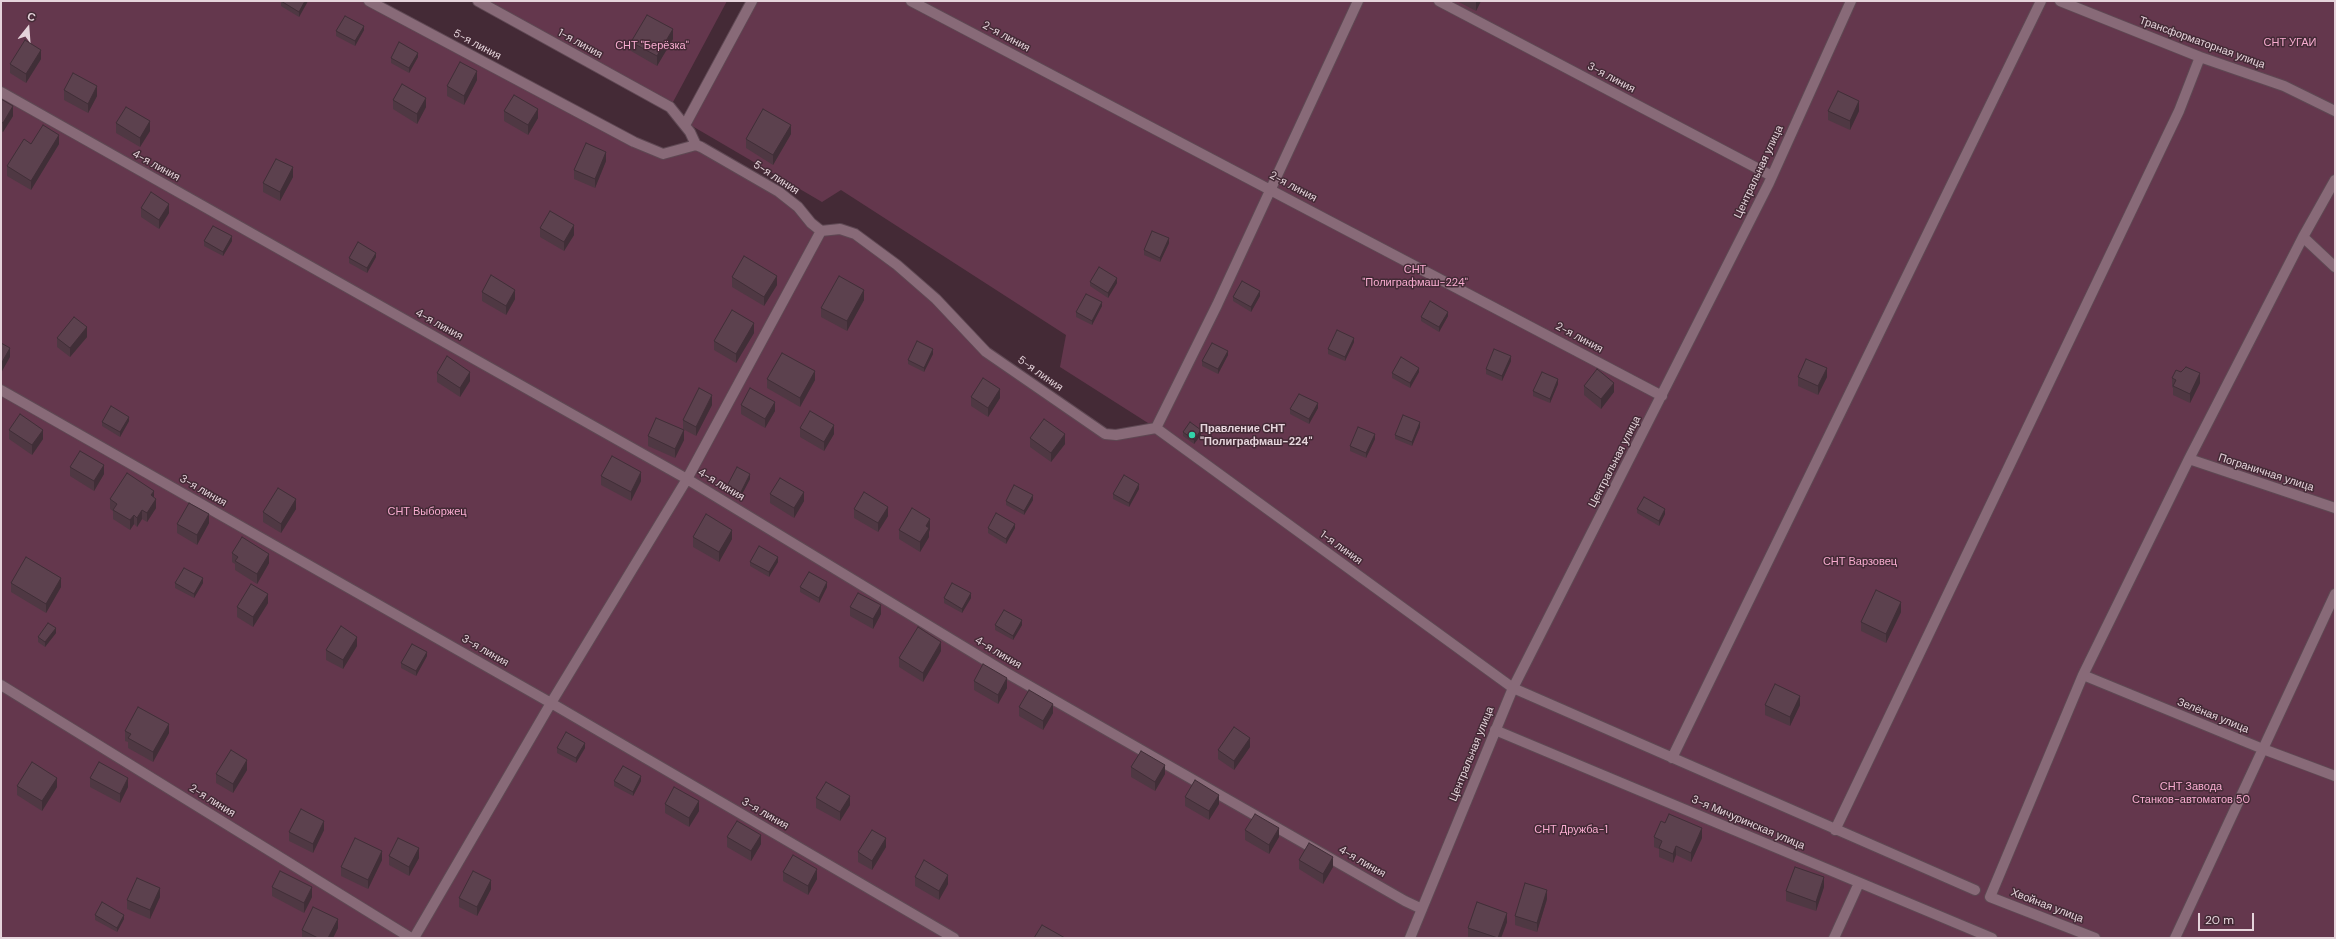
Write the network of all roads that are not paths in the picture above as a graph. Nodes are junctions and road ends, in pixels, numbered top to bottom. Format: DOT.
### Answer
graph roads {
  1 [pos="369,1"];
  2 [pos="478,1"];
  3 [pos="752,1"];
  4 [pos="911,1"];
  5 [pos="1358,1"];
  6 [pos="1439,1"];
  7 [pos="1851,1"];
  8 [pos="2041,1"];
  9 [pos="2060,1"];
  10 [pos="2200,57"];
  11 [pos="1,92"];
  12 [pos="2335,111"];
  13 [pos="685,126"];
  14 [pos="696,145"];
  15 [pos="1772,176"];
  16 [pos="2335,180"];
  17 [pos="1270,188"];
  18 [pos="821,231"];
  19 [pos="2302,237"];
  20 [pos="2335,267"];
  21 [pos="1,390"];
  22 [pos="1662,396"];
  23 [pos="1156,428"];
  24 [pos="2189,459"];
  25 [pos="687,479"];
  26 [pos="2335,508"];
  27 [pos="2335,594"];
  28 [pos="2084,675"];
  29 [pos="1,685"];
  30 [pos="1513,688"];
  31 [pos="551,703"];
  32 [pos="1495,730"];
  33 [pos="2263,749"];
  34 [pos="1672,758"];
  35 [pos="2335,776"];
  36 [pos="1835,830"];
  37 [pos="1860,883"];
  38 [pos="1975,890"];
  39 [pos="1422,909"];
  40 [pos="413,938"];
  41 [pos="954,938"];
  42 [pos="1410,938"];
  43 [pos="1834,938"];
  44 [pos="1992,938"];
  45 [pos="2095,938"];
  46 [pos="2175,938"];
  1 -- 14 [label="street, 5-я линия"];
  2 -- 13 [label="street, 1-я линия"];
  3 -- 13 [label="street"];
  4 -- 17 [label="street, 2-я линия"];
  5 -- 17 [label="street"];
  6 -- 15 [label="street, 3-я линия"];
  7 -- 15 [label="street, Центральная улица"];
  8 -- 34 [label="street"];
  9 -- 10 [label="street, Трансформаторная улица"];
  10 -- 12 [label="street, Трансформаторная улица"];
  10 -- 36 [label="street"];
  11 -- 25 [label="street, 4-я линия"];
  13 -- 14 [label="street"];
  14 -- 18 [label="street, 5-я линия"];
  15 -- 22 [label="street, Центральная улица"];
  16 -- 19 [label="street"];
  17 -- 22 [label="street, 2-я линия"];
  17 -- 23 [label="street"];
  18 -- 23 [label="street, 5-я линия"];
  18 -- 25 [label="street"];
  19 -- 20 [label="street"];
  19 -- 24 [label="street"];
  21 -- 31 [label="street, 3-я линия"];
  22 -- 30 [label="street, Центральная улица"];
  23 -- 30 [label="street, 1-я линия"];
  24 -- 26 [label="street, Пограничная улица"];
  24 -- 28 [label="street"];
  25 -- 31 [label="street"];
  25 -- 39 [label="street, 4-я линия"];
  27 -- 33 [label="street"];
  28 -- 33 [label="street, Зелёная улица"];
  28 -- 45 [label="street, Хвойная улица"];
  29 -- 40 [label="street, 2-я линия"];
  30 -- 32 [label="street, Центральная улица"];
  30 -- 34 [label="street, 1-я линия"];
  31 -- 40 [label="street"];
  31 -- 41 [label="street, 3-я линия"];
  32 -- 37 [label="street, 3-я Мичуринская улица"];
  32 -- 39 [label="street, Центральная улица"];
  33 -- 35 [label="street, Зелёная улица"];
  33 -- 46 [label="street"];
  34 -- 36 [label="street, 1-я линия"];
  36 -- 38 [label="street, 1-я линия"];
  37 -- 43 [label="street"];
  37 -- 44 [label="street, 3-я Мичуринская улица"];
  39 -- 42 [label="street, Центральная улица"];
}
